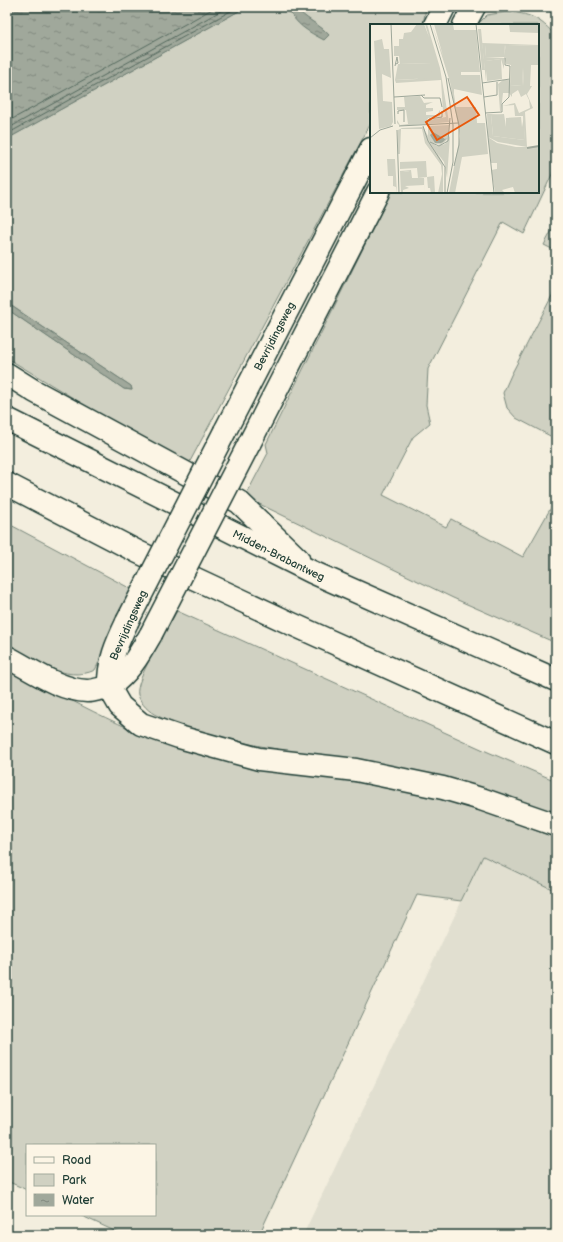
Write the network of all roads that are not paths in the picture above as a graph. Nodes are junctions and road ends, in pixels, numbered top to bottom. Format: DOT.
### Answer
graph roads {
  1 [pos="444,7"];
  2 [pos="474,7"];
  3 [pos="436,24"];
  4 [pos="465,24"];
  5 [pos="370,151"];
  6 [pos="377,193"];
  7 [pos="7,374"];
  8 [pos="7,419"];
  9 [pos="7,484"];
  10 [pos="312,572"];
  11 [pos="7,657"];
  12 [pos="556,680"];
  13 [pos="109,686"];
  14 [pos="556,743"];
  15 [pos="556,825"];
  1 -- 3 [label="main road"];
  2 -- 4 [label="main road"];
  5 -- 13 [label="main road, Bevrijdingsweg, bridge"];
  6 -- 13 [label="main road, Bevrijdingsweg, bridge"];
  7 -- 10 [label="main road"];
  8 -- 10 [label="main road, Midden-Brabantweg"];
  9 -- 14 [label="main road"];
  10 -- 12 [label="main road, Midden-Brabantweg"];
  11 -- 13 [label="main road"];
  13 -- 15 [label="main road"];
}
